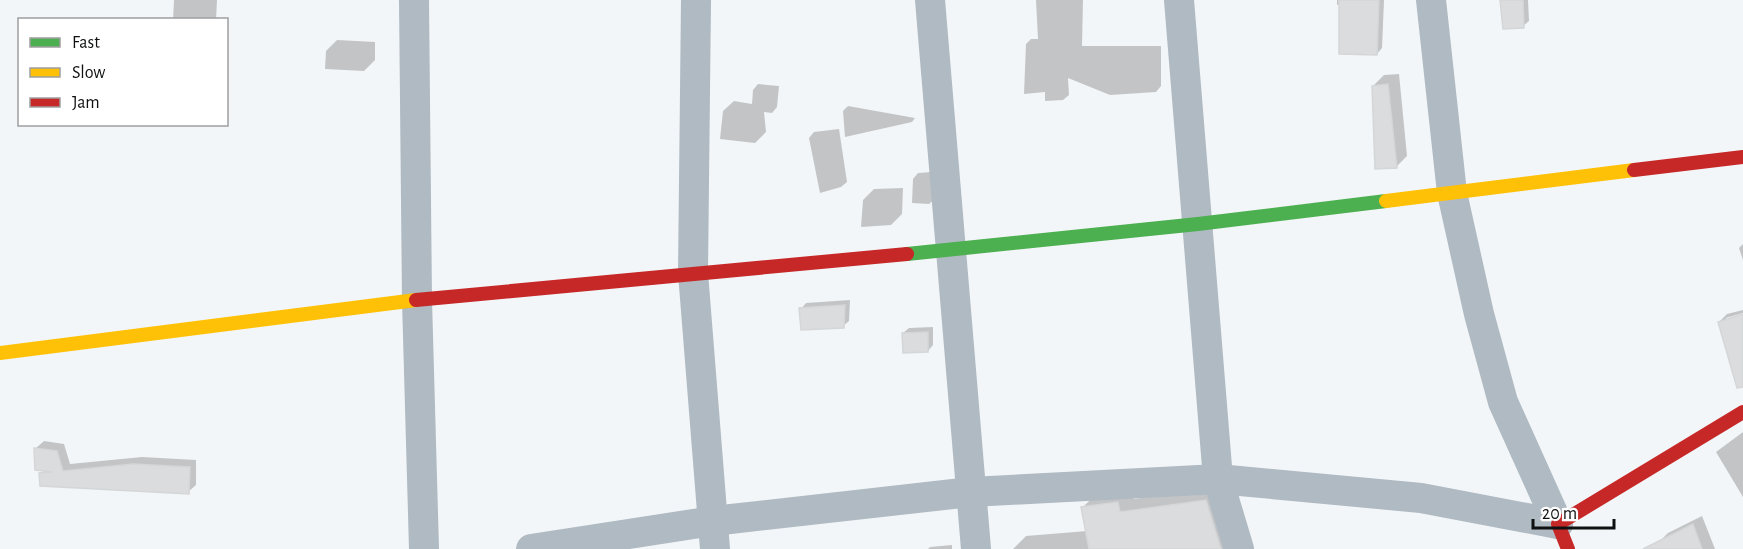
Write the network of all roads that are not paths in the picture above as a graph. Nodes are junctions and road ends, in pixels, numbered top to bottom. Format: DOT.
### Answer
graph roads {
  1 [pos="414,0"];
  2 [pos="696,0"];
  3 [pos="930,0"];
  4 [pos="1179,0"];
  5 [pos="1431,0"];
  6 [pos="1743,157"];
  7 [pos="1452,193"];
  8 [pos="1198,224"];
  9 [pos="953,250"];
  10 [pos="693,273"];
  11 [pos="417,300"];
  12 [pos="0,353"];
  13 [pos="1743,412"];
  14 [pos="1218,479"];
  15 [pos="971,492"];
  16 [pos="714,535"];
  17 [pos="1563,536"];
  18 [pos="424,549"];
  19 [pos="531,549"];
  20 [pos="976,549"];
  21 [pos="1239,549"];
  1 -- 11 [label="street"];
  2 -- 10 [label="street"];
  3 -- 9 [label="street"];
  4 -- 8 [label="street"];
  5 -- 7 [label="street"];
  6 -- 7 [label="street"];
  7 -- 8 [label="street"];
  7 -- 17 [label="street"];
  8 -- 9 [label="street"];
  8 -- 14 [label="street"];
  9 -- 10 [label="street"];
  9 -- 15 [label="street"];
  10 -- 11 [label="street"];
  10 -- 16 [label="street"];
  11 -- 12 [label="street"];
  11 -- 18 [label="street"];
  13 -- 17 [label="street"];
  14 -- 15 [label="street"];
  14 -- 17 [label="street"];
  14 -- 21 [label="street"];
  15 -- 16 [label="street"];
  15 -- 20 [label="street"];
  16 -- 19 [label="street"];
}
